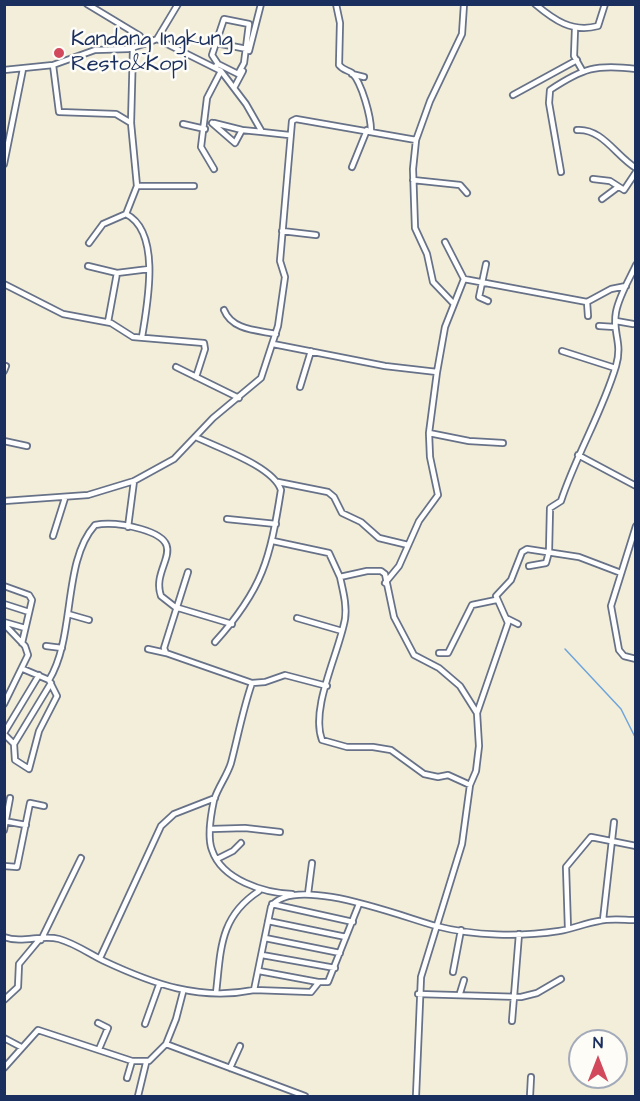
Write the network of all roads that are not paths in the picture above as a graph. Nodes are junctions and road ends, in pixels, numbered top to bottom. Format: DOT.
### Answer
graph roads {
  1 [pos="87,4"];
  2 [pos="178,4"];
  3 [pos="261,4"];
  4 [pos="336,4"];
  5 [pos="464,4"];
  6 [pos="535,4"];
  7 [pos="605,4"];
  8 [pos="575,29"];
  9 [pos="157,39"];
  10 [pos="216,44"];
  11 [pos="140,45"];
  12 [pos="133,48"];
  13 [pos="247,49"];
  14 [pos="577,60"];
  15 [pos="53,64"];
  16 [pos="217,65"];
  17 [pos="23,69"];
  18 [pos="636,69"];
  19 [pos="4,70"];
  20 [pos="224,70"];
  21 [pos="582,70"];
  22 [pos="352,74"];
  23 [pos="364,77"];
  24 [pos="234,88"];
  25 [pos="513,95"];
  26 [pos="206,121"];
  27 [pos="131,123"];
  28 [pos="212,123"];
  29 [pos="183,124"];
  30 [pos="205,129"];
  31 [pos="242,130"];
  32 [pos="369,130"];
  33 [pos="577,130"];
  34 [pos="262,132"];
  35 [pos="290,135"];
  36 [pos="416,140"];
  37 [pos="4,164"];
  38 [pos="352,167"];
  39 [pos="214,169"];
  40 [pos="636,170"];
  41 [pos="561,172"];
  42 [pos="593,179"];
  43 [pos="413,180"];
  44 [pos="137,186"];
  45 [pos="194,186"];
  46 [pos="618,187"];
  47 [pos="467,193"];
  48 [pos="602,199"];
  49 [pos="126,214"];
  50 [pos="282,231"];
  51 [pos="316,235"];
  52 [pos="445,242"];
  53 [pos="89,243"];
  54 [pos="486,264"];
  55 [pos="636,265"];
  56 [pos="88,266"];
  57 [pos="149,269"];
  58 [pos="117,273"];
  59 [pos="464,279"];
  60 [pos="483,282"];
  61 [pos="4,284"];
  62 [pos="626,286"];
  63 [pos="488,301"];
  64 [pos="587,302"];
  65 [pos="453,303"];
  66 [pos="224,310"];
  67 [pos="588,316"];
  68 [pos="108,322"];
  69 [pos="616,324"];
  70 [pos="633,324"];
  71 [pos="599,326"];
  72 [pos="276,334"];
  73 [pos="142,337"];
  74 [pos="273,344"];
  75 [pos="311,351"];
  76 [pos="562,351"];
  77 [pos="176,367"];
  78 [pos="615,368"];
  79 [pos="437,372"];
  80 [pos="196,376"];
  81 [pos="300,387"];
  82 [pos="239,398"];
  83 [pos="429,433"];
  84 [pos="196,437"];
  85 [pos="4,441"];
  86 [pos="503,443"];
  87 [pos="27,446"];
  88 [pos="578,455"];
  89 [pos="134,481"];
  90 [pos="278,482"];
  91 [pos="636,486"];
  92 [pos="65,498"];
  93 [pos="4,501"];
  94 [pos="227,519"];
  95 [pos="276,524"];
  96 [pos="129,526"];
  97 [pos="636,526"];
  98 [pos="53,536"];
  99 [pos="273,541"];
  100 [pos="408,545"];
  101 [pos="549,552"];
  102 [pos="529,566"];
  103 [pos="188,572"];
  104 [pos="621,573"];
  105 [pos="340,578"];
  106 [pos="385,583"];
  107 [pos="4,586"];
  108 [pos="496,600"];
  109 [pos="4,604"];
  110 [pos="175,607"];
  111 [pos="29,612"];
  112 [pos="68,614"];
  113 [pos="297,618"];
  114 [pos="508,619"];
  115 [pos="90,620"];
  116 [pos="4,623"];
  117 [pos="232,624"];
  118 [pos="518,624"];
  119 [pos="25,628"];
  120 [pos="342,631"];
  121 [pos="215,642"];
  122 [pos="22,643"];
  123 [pos="46,646"];
  124 [pos="62,648"];
  125 [pos="148,649"];
  126 [pos="166,653"];
  127 [pos="439,653"];
  128 [pos="636,659"];
  129 [pos="23,669"];
  130 [pos="39,675"];
  131 [pos="50,682"];
  132 [pos="252,683"];
  133 [pos="327,686"];
  134 [pos="4,704"];
  135 [pos="477,713"];
  136 [pos="4,733"];
  137 [pos="14,744"];
  138 [pos="470,785"];
  139 [pos="10,798"];
  140 [pos="215,798"];
  141 [pos="44,806"];
  142 [pos="5,821"];
  143 [pos="614,822"];
  144 [pos="26,825"];
  145 [pos="211,829"];
  146 [pos="4,830"];
  147 [pos="280,832"];
  148 [pos="612,840"];
  149 [pos="241,843"];
  150 [pos="636,846"];
  151 [pos="81,858"];
  152 [pos="217,859"];
  153 [pos="312,863"];
  154 [pos="4,866"];
  155 [pos="260,891"];
  156 [pos="297,894"];
  157 [pos="308,894"];
  158 [pos="272,904"];
  159 [pos="359,904"];
  160 [pos="603,920"];
  161 [pos="636,920"];
  162 [pos="268,921"];
  163 [pos="353,922"];
  164 [pos="437,926"];
  165 [pos="568,929"];
  166 [pos="461,930"];
  167 [pos="519,934"];
  168 [pos="4,937"];
  169 [pos="346,937"];
  170 [pos="265,938"];
  171 [pos="40,940"];
  172 [pos="23,942"];
  173 [pos="31,950"];
  174 [pos="340,953"];
  175 [pos="262,955"];
  176 [pos="100,958"];
  177 [pos="334,968"];
  178 [pos="259,971"];
  179 [pos="453,972"];
  180 [pos="561,979"];
  181 [pos="464,980"];
  182 [pos="318,982"];
  183 [pos="159,985"];
  184 [pos="254,990"];
  185 [pos="183,992"];
  186 [pos="216,993"];
  187 [pos="460,993"];
  188 [pos="418,994"];
  189 [pos="513,996"];
  190 [pos="4,1000"];
  191 [pos="512,1021"];
  192 [pos="98,1023"];
  193 [pos="145,1024"];
  194 [pos="4,1038"];
  195 [pos="166,1044"];
  196 [pos="240,1046"];
  197 [pos="21,1047"];
  198 [pos="99,1049"];
  199 [pos="132,1061"];
  200 [pos="146,1063"];
  201 [pos="4,1068"];
  202 [pos="230,1068"];
  203 [pos="531,1077"];
  204 [pos="127,1078"];
  205 [pos="138,1096"];
  206 [pos="305,1096"];
  207 [pos="416,1096"];
  208 [pos="530,1096"];
  1 -- 11 [label="street"];
  2 -- 9 [label="street"];
  3 -- 24 [label="street"];
  4 -- 22 [label="street"];
  5 -- 36 [label="street"];
  6 -- 8 [label="street"];
  7 -- 8 [label="street"];
  8 -- 14 [label="street"];
  9 -- 11 [label="street"];
  9 -- 16 [label="street"];
  10 -- 13 [label="street"];
  10 -- 13 [label="street"];
  10 -- 16 [label="street"];
  11 -- 12 [label="street"];
  12 -- 15 [label="street"];
  12 -- 27 [label="street"];
  13 -- 20 [label="street"];
  14 -- 21 [label="street"];
  14 -- 25 [label="street"];
  15 -- 17 [label="street"];
  15 -- 27 [label="street"];
  16 -- 20 [label="street"];
  17 -- 19 [label="street"];
  17 -- 37 [label="street"];
  18 -- 21 [label="street"];
  20 -- 24 [label="street"];
  20 -- 26 [label="street"];
  21 -- 41 [label="street"];
  22 -- 23 [label="street"];
  22 -- 32 [label="street"];
  24 -- 34 [label="street"];
  26 -- 28 [label="street"];
  26 -- 30 [label="street"];
  27 -- 44 [label="street"];
  28 -- 31 [label="street"];
  28 -- 31 [label="street"];
  29 -- 30 [label="street"];
  30 -- 39 [label="street"];
  31 -- 34 [label="street"];
  32 -- 35 [label="street"];
  32 -- 36 [label="street"];
  32 -- 38 [label="street"];
  33 -- 40 [label="street"];
  34 -- 35 [label="street"];
  35 -- 50 [label="street"];
  36 -- 43 [label="street"];
  40 -- 46 [label="street"];
  42 -- 46 [label="street"];
  43 -- 47 [label="street"];
  43 -- 65 [label="street"];
  44 -- 45 [label="street"];
  44 -- 49 [label="street"];
  46 -- 48 [label="street"];
  49 -- 53 [label="street"];
  49 -- 57 [label="street"];
  50 -- 51 [label="street"];
  50 -- 72 [label="street"];
  52 -- 59 [label="street"];
  54 -- 60 [label="street"];
  55 -- 62 [label="street"];
  56 -- 58 [label="street"];
  57 -- 58 [label="street"];
  57 -- 73 [label="street"];
  58 -- 68 [label="street"];
  59 -- 60 [label="street"];
  59 -- 65 [label="street"];
  60 -- 63 [label="street"];
  60 -- 64 [label="street"];
  61 -- 68 [label="street"];
  62 -- 64 [label="street"];
  62 -- 69 [label="street"];
  64 -- 67 [label="street"];
  65 -- 79 [label="street"];
  66 -- 72 [label="street"];
  68 -- 73 [label="street"];
  69 -- 70 [label="street"];
  69 -- 71 [label="street"];
  69 -- 78 [label="street"];
  72 -- 74 [label="street"];
  73 -- 80 [label="street"];
  74 -- 75 [label="street"];
  74 -- 82 [label="street"];
  75 -- 79 [label="street"];
  75 -- 81 [label="street"];
  76 -- 78 [label="street"];
  77 -- 80 [label="street"];
  78 -- 88 [label="street"];
  79 -- 83 [label="street"];
  80 -- 82 [label="street"];
  82 -- 84 [label="street"];
  83 -- 86 [label="street"];
  83 -- 100 [label="street"];
  84 -- 89 [label="street"];
  84 -- 90 [label="street"];
  85 -- 87 [label="street"];
  88 -- 91 [label="street"];
  88 -- 101 [label="street"];
  89 -- 92 [label="street"];
  89 -- 96 [label="street"];
  90 -- 95 [label="street"];
  90 -- 100 [label="street"];
  92 -- 93 [label="street"];
  92 -- 98 [label="street"];
  94 -- 95 [label="street"];
  95 -- 99 [label="street"];
  96 -- 110 [label="street"];
  96 -- 112 [label="street"];
  97 -- 104 [label="street"];
  99 -- 105 [label="street"];
  99 -- 117 [label="street"];
  100 -- 106 [label="street"];
  101 -- 102 [label="street"];
  101 -- 104 [label="street"];
  101 -- 108 [label="street"];
  103 -- 110 [label="street"];
  104 -- 128 [label="street"];
  105 -- 106 [label="street"];
  105 -- 120 [label="street"];
  106 -- 135 [label="street"];
  107 -- 111 [label="street"];
  108 -- 114 [label="street"];
  108 -- 127 [label="street"];
  109 -- 111 [label="street"];
  110 -- 117 [label="street"];
  110 -- 126 [label="street"];
  111 -- 119 [label="street"];
  112 -- 115 [label="street"];
  112 -- 124 [label="street"];
  113 -- 120 [label="street"];
  114 -- 118 [label="street"];
  114 -- 135 [label="street"];
  116 -- 119 [label="street"];
  116 -- 122 [label="street"];
  117 -- 121 [label="street"];
  119 -- 122 [label="street"];
  120 -- 133 [label="street"];
  122 -- 129 [label="street"];
  123 -- 124 [label="street"];
  124 -- 131 [label="street"];
  125 -- 126 [label="street"];
  126 -- 132 [label="street"];
  129 -- 130 [label="street"];
  129 -- 134 [label="street"];
  130 -- 131 [label="street"];
  130 -- 136 [label="street"];
  131 -- 137 [label="street"];
  131 -- 137 [label="street"];
  132 -- 133 [label="street"];
  132 -- 140 [label="street"];
  133 -- 138 [label="street"];
  135 -- 138 [label="street"];
  136 -- 137 [label="street"];
  138 -- 164 [label="street"];
  139 -- 142 [label="street"];
  140 -- 145 [label="street"];
  140 -- 176 [label="street"];
  141 -- 144 [label="street"];
  142 -- 144 [label="street"];
  142 -- 146 [label="street"];
  143 -- 148 [label="street"];
  144 -- 154 [label="street"];
  145 -- 147 [label="street"];
  145 -- 152 [label="street"];
  148 -- 150 [label="street"];
  148 -- 160 [label="street"];
  148 -- 165 [label="street"];
  149 -- 152 [label="street"];
  151 -- 171 [label="street"];
  152 -- 155 [label="street"];
  153 -- 157 [label="street"];
  155 -- 156 [label="street"];
  155 -- 186 [label="street"];
  156 -- 157 [label="street"];
  156 -- 158 [label="street"];
  157 -- 159 [label="street"];
  158 -- 162 [label="street"];
  158 -- 163 [label="street"];
  159 -- 163 [label="street"];
  159 -- 164 [label="street"];
  160 -- 161 [label="street"];
  160 -- 165 [label="street"];
  162 -- 169 [label="street"];
  162 -- 170 [label="street"];
  163 -- 169 [label="street"];
  164 -- 166 [label="street"];
  164 -- 188 [label="street"];
  165 -- 167 [label="street"];
  166 -- 167 [label="street"];
  166 -- 179 [label="street"];
  167 -- 189 [label="street"];
  168 -- 172 [label="street"];
  169 -- 174 [label="street"];
  170 -- 174 [label="street"];
  170 -- 175 [label="street"];
  171 -- 172 [label="street"];
  171 -- 173 [label="street"];
  171 -- 176 [label="street"];
  172 -- 173 [label="street"];
  173 -- 190 [label="street"];
  174 -- 177 [label="street"];
  175 -- 177 [label="street"];
  175 -- 178 [label="street"];
  176 -- 183 [label="street"];
  177 -- 182 [label="street"];
  178 -- 182 [label="street"];
  178 -- 184 [label="street"];
  180 -- 189 [label="street"];
  181 -- 187 [label="street"];
  182 -- 184 [label="street"];
  183 -- 185 [label="street"];
  183 -- 193 [label="street"];
  184 -- 186 [label="street"];
  185 -- 186 [label="street"];
  185 -- 195 [label="street"];
  187 -- 188 [label="street"];
  187 -- 189 [label="street"];
  188 -- 207 [label="street"];
  189 -- 191 [label="street"];
  192 -- 198 [label="street"];
  194 -- 197 [label="street"];
  195 -- 200 [label="street"];
  195 -- 202 [label="street"];
  196 -- 202 [label="street"];
  197 -- 198 [label="street"];
  197 -- 201 [label="street"];
  198 -- 199 [label="street"];
  199 -- 200 [label="street"];
  199 -- 204 [label="street"];
  200 -- 205 [label="street"];
  202 -- 206 [label="street"];
  203 -- 208 [label="street"];
}
